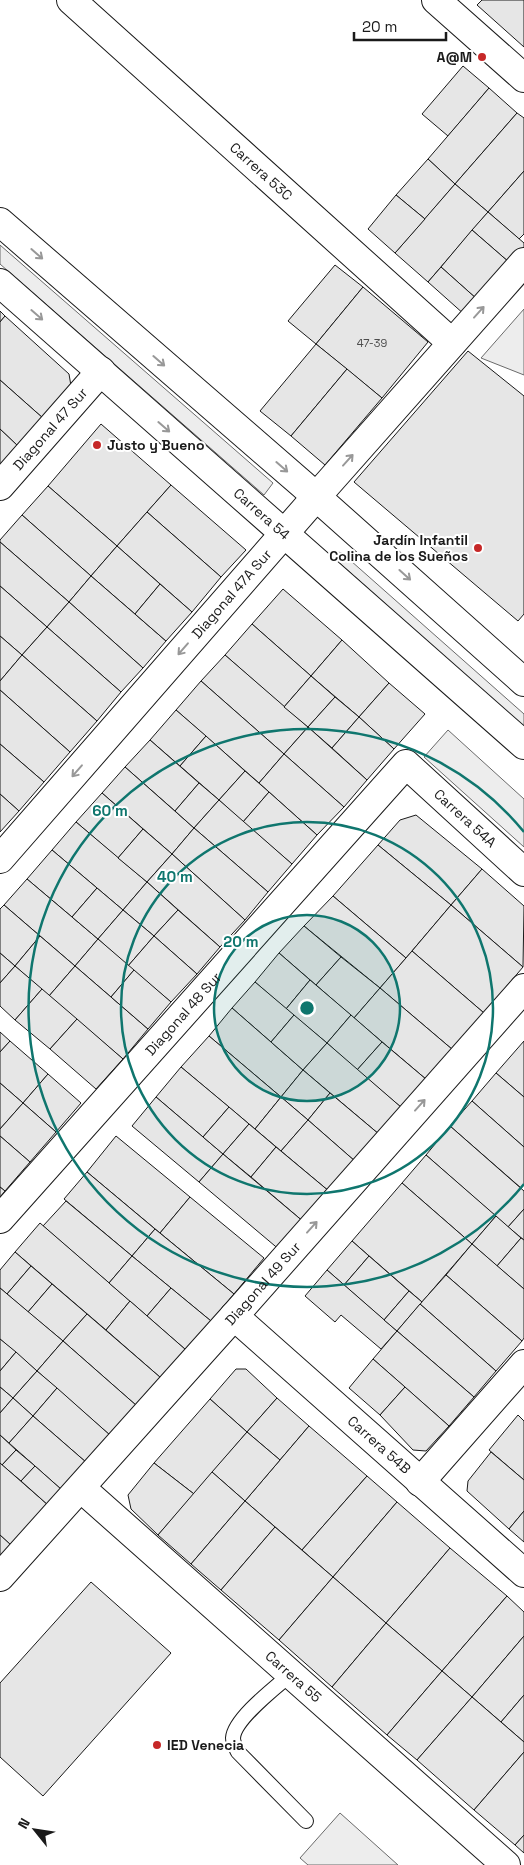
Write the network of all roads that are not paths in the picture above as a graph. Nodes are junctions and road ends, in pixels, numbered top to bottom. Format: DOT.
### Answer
graph roads {
  1 [pos="71,0"];
  2 [pos="438,1"];
  3 [pos="524,78"];
  4 [pos="0,222"];
  5 [pos="524,262"];
  6 [pos="0,283"];
  7 [pos="452,343"];
  8 [pos="101,371"];
  9 [pos="0,486"];
  10 [pos="316,497"];
  11 [pos="285,533"];
  12 [pos="524,682"];
  13 [pos="524,745"];
  14 [pos="406,764"];
  15 [pos="0,859"];
  16 [pos="524,872"];
  17 [pos="524,988"];
  18 [pos="0,1219"];
  19 [pos="234,1316"];
  20 [pos="524,1364"];
  21 [pos="420,1482"];
  22 [pos="81,1488"];
  23 [pos="524,1573"];
  24 [pos="0,1577"];
  25 [pos="291,1674"];
  26 [pos="306,1821"];
  27 [pos="506,1865"];
  1 -- 7 [label="street, Carrera 53C"];
  2 -- 3 [label="street"];
  4 -- 10 [label="street, one-way"];
  7 -- 5 [label="street, Diagonal 47A Sur, one-way"];
  6 -- 8 [label="street, Carrera 54, one-way"];
  10 -- 7 [label="street, Diagonal 47A Sur, one-way"];
  8 -- 9 [label="street, Diagonal 47 Sur"];
  8 -- 11 [label="street, Carrera 54, one-way"];
  10 -- 11 [label="street, Diagonal 47A Sur"];
  10 -- 12 [label="street, one-way"];
  11 -- 13 [label="street, Carrera 54"];
  11 -- 15 [label="street, Diagonal 47A Sur, one-way"];
  14 -- 16 [label="street, Carrera 54A"];
  14 -- 18 [label="street, Diagonal 48 Sur"];
  19 -- 17 [label="street, Diagonal 49 Sur, one-way"];
  19 -- 21 [label="street, Carrera 54B"];
  19 -- 22 [label="street, Diagonal 49 Sur"];
  20 -- 21 [label="street"];
  21 -- 23 [label="street, Carrera 54B"];
  22 -- 24 [label="street, Diagonal 49 Sur"];
  22 -- 25 [label="street, Carrera 55"];
  25 -- 26 [label="lane"];
  25 -- 27 [label="street, Carrera 55"];
}
